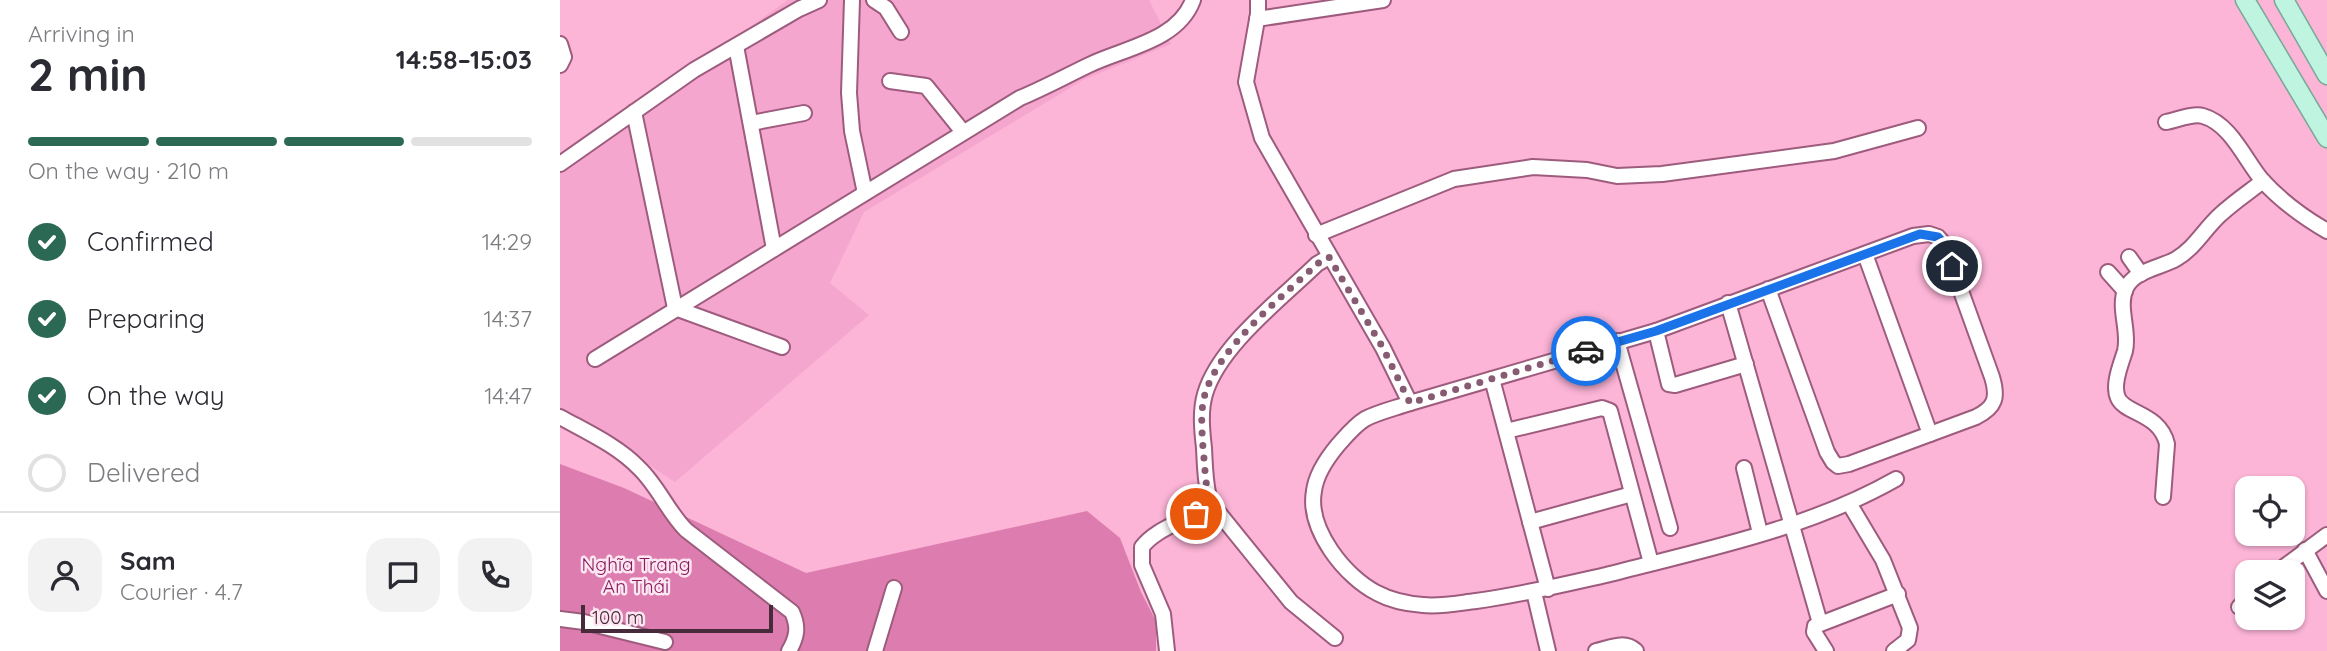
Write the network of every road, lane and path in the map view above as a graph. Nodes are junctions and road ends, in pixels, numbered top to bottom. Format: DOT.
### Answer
graph roads {
  1 [pos="819,0"];
  2 [pos="852,0"];
  3 [pos="874,0"];
  4 [pos="1193,0"];
  5 [pos="1258,0"];
  6 [pos="1383,0"];
  7 [pos="2245,0"];
  8 [pos="2284,0"];
  9 [pos="1257,19"];
  10 [pos="901,32"];
  11 [pos="560,44"];
  12 [pos="736,46"];
  13 [pos="560,65"];
  14 [pos="2327,75"];
  15 [pos="890,81"];
  16 [pos="634,112"];
  17 [pos="804,113"];
  18 [pos="2166,121"];
  19 [pos="751,124"];
  20 [pos="1918,128"];
  21 [pos="963,132"];
  22 [pos="2327,138"];
  23 [pos="560,164"];
  24 [pos="2263,181"];
  25 [pos="864,193"];
  26 [pos="2327,230"];
  27 [pos="1316,235"];
  28 [pos="774,249"];
  29 [pos="1865,254"];
  30 [pos="1329,257"];
  31 [pos="2129,257"];
  32 [pos="2108,272"];
  33 [pos="2141,274"];
  34 [pos="1768,289"];
  35 [pos="2125,291"];
  36 [pos="1728,303"];
  37 [pos="675,308"];
  38 [pos="1656,331"];
  39 [pos="1617,341"];
  40 [pos="782,347"];
  41 [pos="595,359"];
  42 [pos="1746,365"];
  43 [pos="1492,379"];
  44 [pos="1410,403"];
  45 [pos="560,417"];
  46 [pos="1506,431"];
  47 [pos="1930,434"];
  48 [pos="1744,468"];
  49 [pos="1896,479"];
  50 [pos="1632,494"];
  51 [pos="2163,496"];
  52 [pos="1210,502"];
  53 [pos="1849,503"];
  54 [pos="1530,522"];
  55 [pos="1793,524"];
  56 [pos="1670,528"];
  57 [pos="1759,533"];
  58 [pos="2327,535"];
  59 [pos="2305,550"];
  60 [pos="2292,560"];
  61 [pos="1651,563"];
  62 [pos="894,588"];
  63 [pos="1541,591"];
  64 [pos="2327,591"];
  65 [pos="1898,594"];
  66 [pos="560,619"];
  67 [pos="1820,623"];
  68 [pos="1335,638"];
  69 [pos="666,642"];
  70 [pos="789,651"];
  71 [pos="875,651"];
  72 [pos="1167,651"];
  73 [pos="1548,651"];
  74 [pos="1596,651"];
  75 [pos="1636,651"];
  76 [pos="1826,651"];
  77 [pos="1894,651"];
  1 -- 12 [label="street"];
  2 -- 25 [label="street"];
  3 -- 10 [label="street"];
  4 -- 21 [label="street"];
  5 -- 9 [label="street"];
  6 -- 9 [label="street"];
  7 -- 22 [label="main road"];
  8 -- 14 [label="main road"];
  9 -- 27 [label="street"];
  11 -- 13 [label="street"];
  12 -- 16 [label="street"];
  12 -- 19 [label="street"];
  15 -- 21 [label="street"];
  16 -- 23 [label="street"];
  16 -- 37 [label="street"];
  17 -- 19 [label="street"];
  18 -- 24 [label="street"];
  19 -- 28 [label="street"];
  20 -- 27 [label="street"];
  21 -- 25 [label="street"];
  24 -- 26 [label="street"];
  24 -- 33 [label="street"];
  25 -- 28 [label="street"];
  27 -- 30 [label="street"];
  28 -- 37 [label="street"];
  29 -- 34 [label="street"];
  29 -- 47 [label="street"];
  29 -- 47 [label="street"];
  30 -- 44 [label="street"];
  30 -- 52 [label="street"];
  31 -- 33 [label="street"];
  32 -- 35 [label="street"];
  33 -- 35 [label="street"];
  34 -- 36 [label="street"];
  34 -- 47 [label="street"];
  35 -- 51 [label="street"];
  36 -- 38 [label="street"];
  36 -- 42 [label="street"];
  37 -- 40 [label="street"];
  37 -- 41 [label="street"];
  38 -- 39 [label="street"];
  38 -- 42 [label="street"];
  39 -- 43 [label="street"];
  39 -- 56 [label="street"];
  42 -- 55 [label="street"];
  43 -- 44 [label="street"];
  43 -- 46 [label="street"];
  44 -- 63 [label="street"];
  45 -- 70 [label="street"];
  46 -- 50 [label="street"];
  46 -- 54 [label="street"];
  48 -- 57 [label="street"];
  49 -- 53 [label="street"];
  50 -- 54 [label="street"];
  50 -- 61 [label="street"];
  52 -- 68 [label="street"];
  52 -- 72 [label="street"];
  53 -- 55 [label="street"];
  53 -- 65 [label="street"];
  54 -- 63 [label="street"];
  55 -- 57 [label="street"];
  55 -- 67 [label="street"];
  57 -- 61 [label="street"];
  58 -- 59 [label="street"];
  59 -- 60 [label="street"];
  59 -- 64 [label="street"];
  61 -- 63 [label="street"];
  62 -- 71 [label="street"];
  63 -- 73 [label="street"];
  65 -- 67 [label="street"];
  65 -- 77 [label="street"];
  66 -- 69 [label="street"];
  67 -- 76 [label="street"];
  74 -- 75 [label="street"];
}
